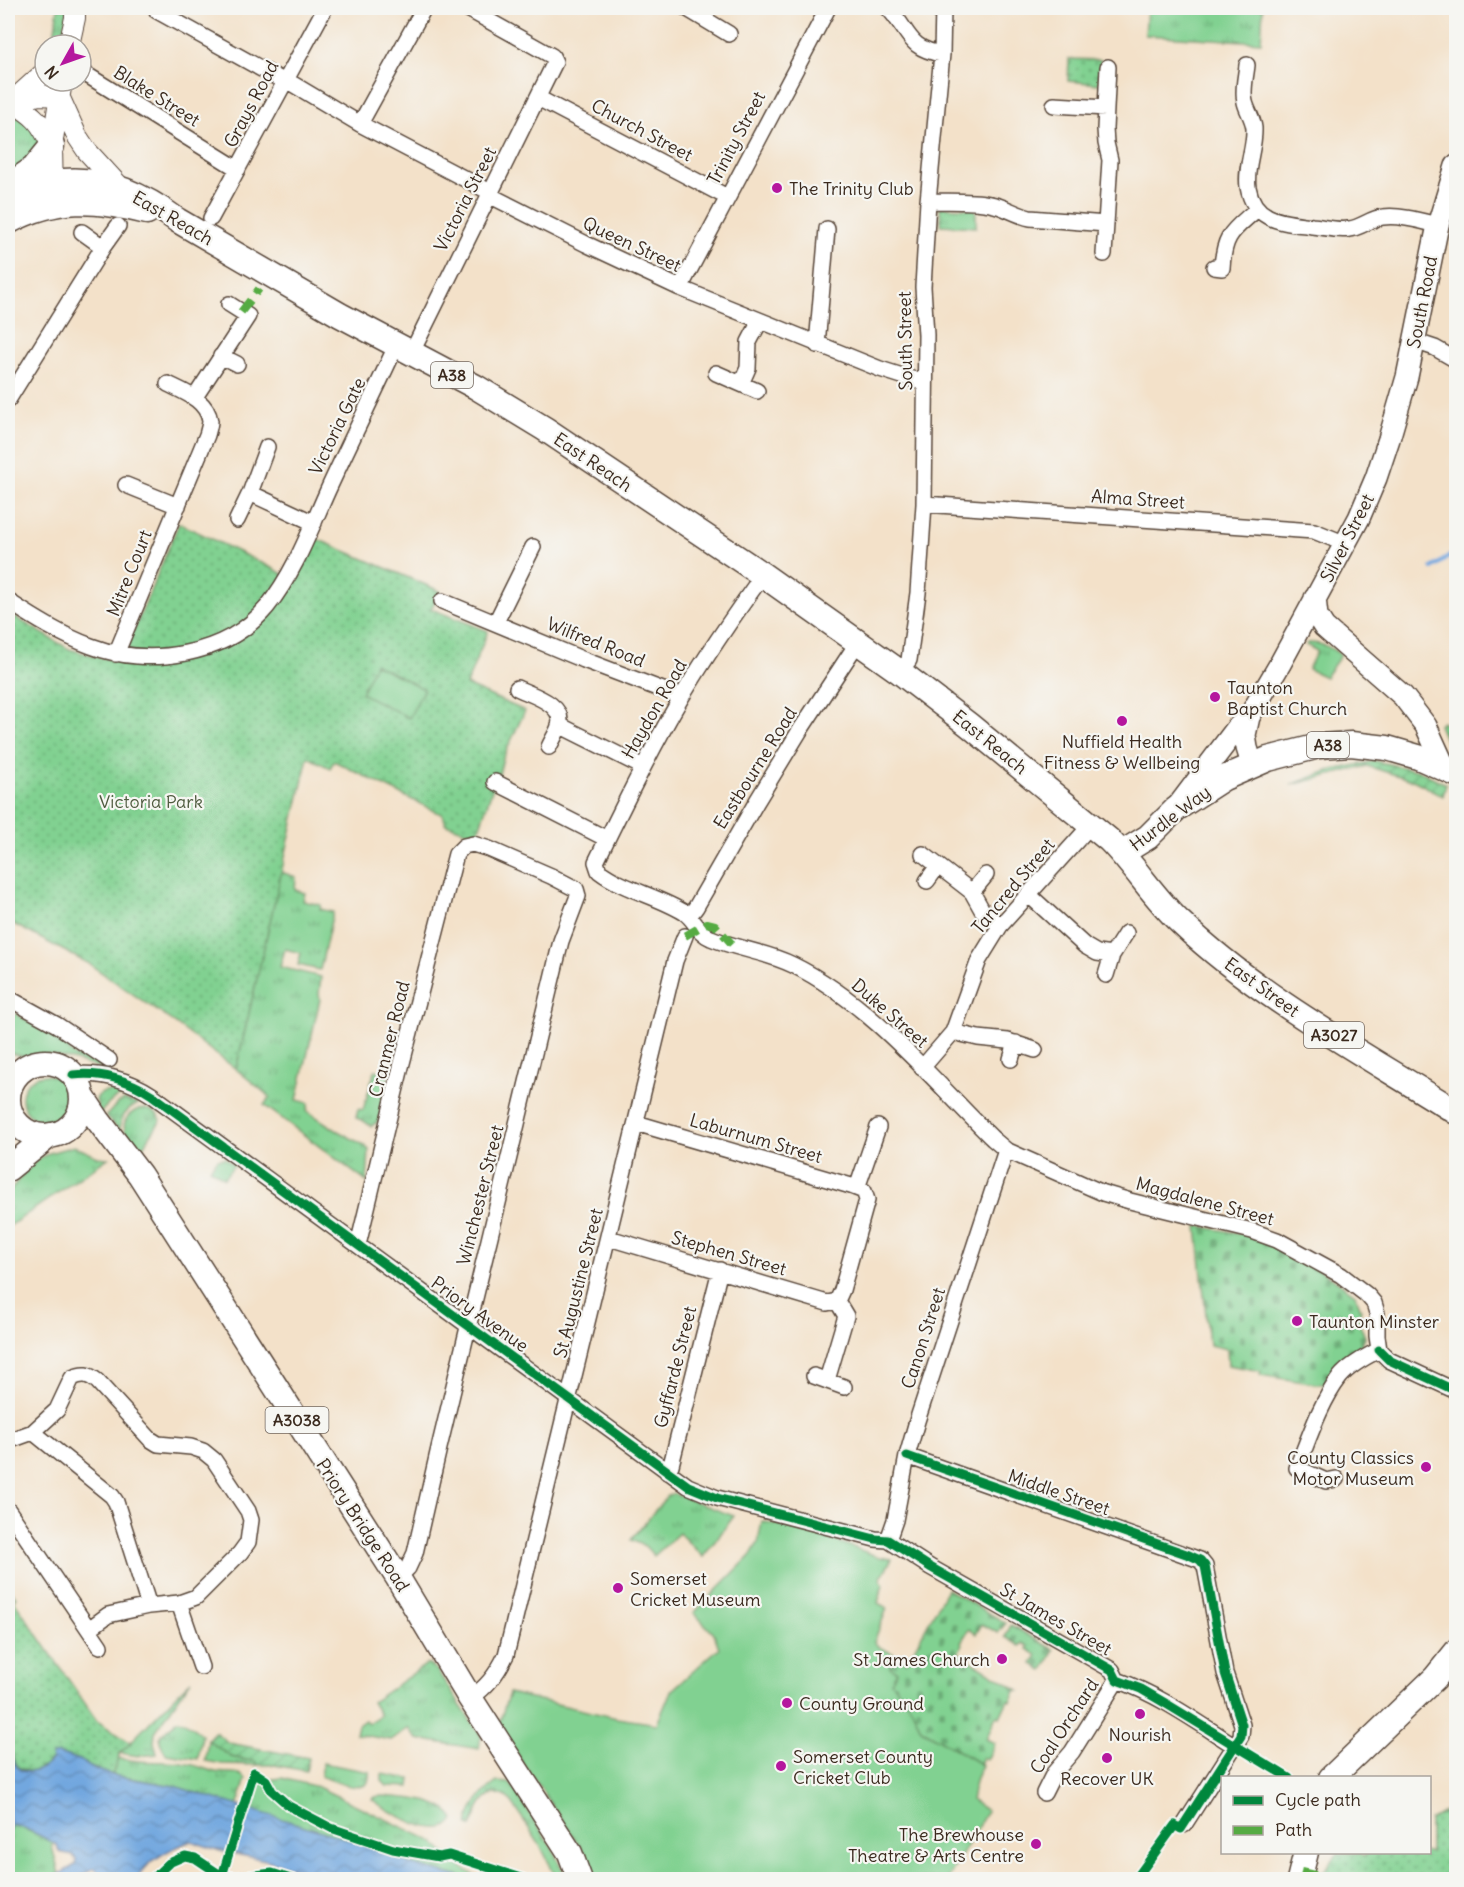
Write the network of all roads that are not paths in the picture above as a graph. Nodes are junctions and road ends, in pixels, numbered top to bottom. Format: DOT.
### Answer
graph roads {
  1 [pos="75,8"];
  2 [pos="325,8"];
  3 [pos="424,8"];
  4 [pos="466,8"];
  5 [pos="686,8"];
  6 [pos="828,8"];
  7 [pos="888,8"];
  8 [pos="944,8"];
  9 [pos="157,11"];
  10 [pos="72,33"];
  11 [pos="729,34"];
  12 [pos="942,54"];
  13 [pos="1246,65"];
  14 [pos="1108,67"];
  15 [pos="93,79"];
  16 [pos="286,81"];
  17 [pos="33,83"];
  18 [pos="46,93"];
  19 [pos="60,93"];
  20 [pos="62,93"];
  21 [pos="538,98"];
  22 [pos="10,103"];
  23 [pos="1054,105"];
  24 [pos="1106,108"];
  25 [pos="360,124"];
  26 [pos="52,146"];
  27 [pos="1456,166"];
  28 [pos="238,170"];
  29 [pos="8,186"];
  30 [pos="121,188"];
  31 [pos="53,193"];
  32 [pos="490,194"];
  33 [pos="8,197"];
  34 [pos="728,197"];
  35 [pos="928,201"];
  36 [pos="1257,209"];
  37 [pos="211,218"];
  38 [pos="177,220"];
  39 [pos="8,222"];
  40 [pos="1106,224"];
  41 [pos="1438,225"];
  42 [pos="118,226"];
  43 [pos="827,230"];
  44 [pos="82,232"];
  45 [pos="103,247"];
  46 [pos="1104,254"];
  47 [pos="1215,267"];
  48 [pos="680,288"];
  49 [pos="229,304"];
  50 [pos="760,321"];
  51 [pos="1414,341"];
  52 [pos="817,345"];
  53 [pos="403,350"];
  54 [pos="221,356"];
  55 [pos="1456,360"];
  56 [pos="237,364"];
  57 [pos="716,373"];
  58 [pos="926,381"];
  59 [pos="168,384"];
  60 [pos="741,384"];
  61 [pos="757,391"];
  62 [pos="195,397"];
  63 [pos="8,400"];
  64 [pos="1389,439"];
  65 [pos="267,447"];
  66 [pos="126,485"];
  67 [pos="250,494"];
  68 [pos="924,504"];
  69 [pos="178,506"];
  70 [pos="237,520"];
  71 [pos="314,523"];
  72 [pos="1346,544"];
  73 [pos="533,547"];
  74 [pos="763,575"];
  75 [pos="1315,598"];
  76 [pos="8,601"];
  77 [pos="442,601"];
  78 [pos="496,622"];
  79 [pos="1324,627"];
  80 [pos="1297,633"];
  81 [pos="858,642"];
  82 [pos="117,654"];
  83 [pos="900,672"];
  84 [pos="517,688"];
  85 [pos="681,697"];
  86 [pos="1416,713"];
  87 [pos="1249,717"];
  88 [pos="560,724"];
  89 [pos="549,747"];
  90 [pos="1406,753"];
  91 [pos="1252,764"];
  92 [pos="643,767"];
  93 [pos="1451,771"];
  94 [pos="495,782"];
  95 [pos="1176,809"];
  96 [pos="1090,826"];
  97 [pos="607,839"];
  98 [pos="464,846"];
  99 [pos="1122,853"];
  100 [pos="923,854"];
  101 [pos="938,866"];
  102 [pos="598,871"];
  103 [pos="986,875"];
  104 [pos="927,880"];
  105 [pos="972,892"];
  106 [pos="1028,894"];
  107 [pos="1000,926"];
  108 [pos="692,927"];
  109 [pos="1126,933"];
  110 [pos="1112,955"];
  111 [pos="1106,975"];
  112 [pos="8,998"];
  113 [pos="953,1032"];
  114 [pos="1016,1043"];
  115 [pos="1035,1050"];
  116 [pos="1011,1059"];
  117 [pos="109,1060"];
  118 [pos="18,1063"];
  119 [pos="922,1068"];
  120 [pos="79,1087"];
  121 [pos="9,1106"];
  122 [pos="1456,1112"];
  123 [pos="636,1123"];
  124 [pos="878,1127"];
  125 [pos="56,1133"];
  126 [pos="117,1146"];
  127 [pos="8,1149"];
  128 [pos="1006,1150"];
  129 [pos="8,1169"];
  130 [pos="860,1189"];
  131 [pos="609,1238"];
  132 [pos="358,1245"];
  133 [pos="720,1270"];
  134 [pos="837,1301"];
  135 [pos="468,1326"];
  136 [pos="1379,1350"];
  137 [pos="844,1387"];
  138 [pos="1456,1390"];
  139 [pos="569,1400"];
  140 [pos="33,1432"];
  141 [pos="8,1441"];
  142 [pos="907,1456"];
  143 [pos="667,1473"];
  144 [pos="1336,1479"];
  145 [pos="8,1510"];
  146 [pos="888,1540"];
  147 [pos="398,1578"];
  148 [pos="179,1603"];
  149 [pos="149,1606"];
  150 [pos="89,1629"];
  151 [pos="100,1646"];
  152 [pos="1456,1652"];
  153 [pos="201,1667"];
  154 [pos="1117,1680"];
  155 [pos="470,1698"];
  156 [pos="1235,1746"];
  157 [pos="1333,1776"];
  158 [pos="1044,1793"];
  159 [pos="1188,1824"];
  160 [pos="1306,1854"];
  161 [pos="1300,1878"];
  162 [pos="580,1880"];
  1 -- 10 [label="street"];
  2 -- 16 [label="street, Grays Road"];
  3 -- 25 [label="street"];
  4 -- 21 [label="street, Victoria Street"];
  5 -- 11 [label="street"];
  6 -- 34 [label="street, Trinity Street"];
  7 -- 12 [label="street"];
  8 -- 12 [label="street, South Street"];
  9 -- 16 [label="street, Queen Street"];
  12 -- 35 [label="street, South Street"];
  13 -- 36 [label="street"];
  14 -- 24 [label="street"];
  15 -- 28 [label="street, Blake Street"];
  16 -- 25 [label="street, Queen Street"];
  16 -- 28 [label="street, Grays Road"];
  17 -- 22 [label="street"];
  18 -- 22 [label="street"];
  19 -- 26 [label="street"];
  20 -- 30 [label="street, East Reach"];
  21 -- 32 [label="street, Victoria Street"];
  21 -- 34 [label="street, Church Street"];
  22 -- 26 [label="street"];
  23 -- 24 [label="street"];
  24 -- 40 [label="street"];
  25 -- 32 [label="street, Queen Street"];
  26 -- 29 [label="main road"];
  26 -- 31 [label="street"];
  27 -- 41 [label="main road, South Road"];
  28 -- 37 [label="street, Grays Road"];
  30 -- 31 [label="main road, A38"];
  30 -- 38 [label="main road, East Reach / A38"];
  31 -- 33 [label="main road, A38"];
  31 -- 38 [label="main road, A38"];
  31 -- 39 [label="main road, A38"];
  32 -- 48 [label="street, Queen Street"];
  32 -- 53 [label="street, Victoria Street"];
  34 -- 48 [label="street, Trinity Street"];
  35 -- 40 [label="street"];
  35 -- 58 [label="street, South Street"];
  36 -- 41 [label="street"];
  36 -- 47 [label="street"];
  38 -- 53 [label="main road, East Reach / A38"];
  40 -- 46 [label="street"];
  41 -- 51 [label="main road, South Road"];
  42 -- 45 [label="street"];
  43 -- 52 [label="street"];
  44 -- 45 [label="street"];
  45 -- 63 [label="street"];
  48 -- 50 [label="street, Queen Street"];
  49 -- 54 [label="street"];
  50 -- 52 [label="street, Queen Street"];
  50 -- 60 [label="street"];
  51 -- 55 [label="street"];
  51 -- 64 [label="main road, South Road"];
  52 -- 58 [label="street, Queen Street"];
  53 -- 71 [label="street, Victoria Gate"];
  53 -- 74 [label="main road, East Reach / A38"];
  54 -- 56 [label="street"];
  54 -- 62 [label="street"];
  57 -- 60 [label="street"];
  58 -- 68 [label="street, South Street"];
  59 -- 62 [label="street"];
  60 -- 61 [label="street"];
  62 -- 69 [label="street, Mitre Court"];
  64 -- 72 [label="main road, Silver Street"];
  65 -- 67 [label="street"];
  66 -- 69 [label="street"];
  67 -- 70 [label="street"];
  67 -- 71 [label="street"];
  68 -- 72 [label="street, Alma Street"];
  68 -- 83 [label="street, South Street"];
  69 -- 82 [label="street, Mitre Court"];
  71 -- 82 [label="street, Victoria Gate"];
  72 -- 75 [label="main road, Silver Street"];
  73 -- 78 [label="street"];
  74 -- 81 [label="main road, East Reach / A38"];
  74 -- 85 [label="street, Haydon Road"];
  75 -- 79 [label="main road"];
  75 -- 80 [label="main road, Silver Street"];
  76 -- 82 [label="street, Victoria Gate"];
  77 -- 78 [label="street, Wilfred Road"];
  78 -- 85 [label="street, Wilfred Road"];
  79 -- 80 [label="main road"];
  79 -- 86 [label="main road"];
  80 -- 87 [label="main road, Silver Street"];
  81 -- 83 [label="main road, East Reach / A38"];
  81 -- 108 [label="street, Eastbourne Road"];
  83 -- 96 [label="main road, East Reach / A38"];
  84 -- 88 [label="street"];
  85 -- 92 [label="street, Haydon Road"];
  86 -- 90 [label="main road"];
  86 -- 93 [label="main road"];
  87 -- 91 [label="main road, Silver Street"];
  87 -- 95 [label="main road"];
  88 -- 89 [label="street"];
  88 -- 92 [label="street"];
  90 -- 91 [label="main road, Hurdle Way / A38"];
  90 -- 93 [label="main road, Hurdle Way / A38"];
  91 -- 95 [label="main road, Hurdle Way / A38"];
  92 -- 97 [label="street, Haydon Road"];
  94 -- 97 [label="street"];
  95 -- 99 [label="main road, Hurdle Way / A38"];
  96 -- 99 [label="main road, East Reach / A38"];
  96 -- 106 [label="street, Tancred Street"];
  97 -- 102 [label="street, Haydon Road"];
  98 -- 132 [label="street, Cranmer Road"];
  98 -- 135 [label="street, Winchester Street"];
  99 -- 122 [label="main road, East Street / A3027"];
  100 -- 101 [label="street"];
  101 -- 104 [label="street"];
  101 -- 105 [label="street"];
  102 -- 108 [label="street, Duke Street"];
  103 -- 105 [label="street"];
  105 -- 107 [label="street"];
  106 -- 107 [label="street, Tancred Street"];
  106 -- 110 [label="street"];
  107 -- 113 [label="street, Tancred Street"];
  108 -- 119 [label="street, Duke Street"];
  108 -- 123 [label="street, St Augustine Street"];
  109 -- 110 [label="street"];
  110 -- 111 [label="street"];
  112 -- 117 [label="street"];
  113 -- 114 [label="street"];
  113 -- 119 [label="street, Tancred Street"];
  114 -- 115 [label="street"];
  114 -- 116 [label="street"];
  118 -- 120 [label="main road"];
  118 -- 121 [label="main road"];
  119 -- 128 [label="street, Duke Street"];
  120 -- 125 [label="main road"];
  120 -- 126 [label="main road, Priory Bridge Road / A3038"];
  120 -- 132 [label="street, Priory Avenue"];
  121 -- 125 [label="main road, A3038"];
  121 -- 127 [label="main road"];
  123 -- 130 [label="street, Laburnum Street"];
  123 -- 131 [label="street, St Augustine Street"];
  124 -- 130 [label="street"];
  125 -- 126 [label="main road, Priory Bridge Road / A3038"];
  125 -- 129 [label="main road"];
  126 -- 147 [label="main road, Priory Bridge Road / A3038"];
  128 -- 136 [label="street, Magdalene Street"];
  128 -- 142 [label="street, Canon Street"];
  130 -- 134 [label="street"];
  131 -- 133 [label="street, Stephen Street"];
  131 -- 139 [label="street, St Augustine Street"];
  132 -- 135 [label="street, Priory Avenue"];
  133 -- 134 [label="street, Stephen Street"];
  133 -- 143 [label="street, Gyffarde Street"];
  134 -- 137 [label="street"];
  135 -- 139 [label="street, Priory Avenue"];
  135 -- 147 [label="street, Winchester Street"];
  136 -- 138 [label="street"];
  136 -- 144 [label="street"];
  139 -- 143 [label="street, Priory Avenue"];
  139 -- 155 [label="street, St Augustine Street"];
  140 -- 141 [label="street"];
  140 -- 148 [label="street"];
  140 -- 149 [label="street"];
  142 -- 146 [label="street, Canon Street"];
  142 -- 156 [label="street, Middle Street"];
  143 -- 146 [label="street, Priory Avenue"];
  145 -- 150 [label="street"];
  146 -- 154 [label="street, St James Street"];
  147 -- 155 [label="main road, Priory Bridge Road / A3038"];
  148 -- 149 [label="street"];
  148 -- 153 [label="street"];
  149 -- 150 [label="street"];
  150 -- 151 [label="street"];
  152 -- 157 [label="main road"];
  154 -- 156 [label="street, St James Street"];
  154 -- 158 [label="street, Coal Orchard"];
  155 -- 162 [label="main road, Priory Bridge Road / A3038"];
  156 -- 159 [label="street"];
  160 -- 161 [label="main road"];
}
